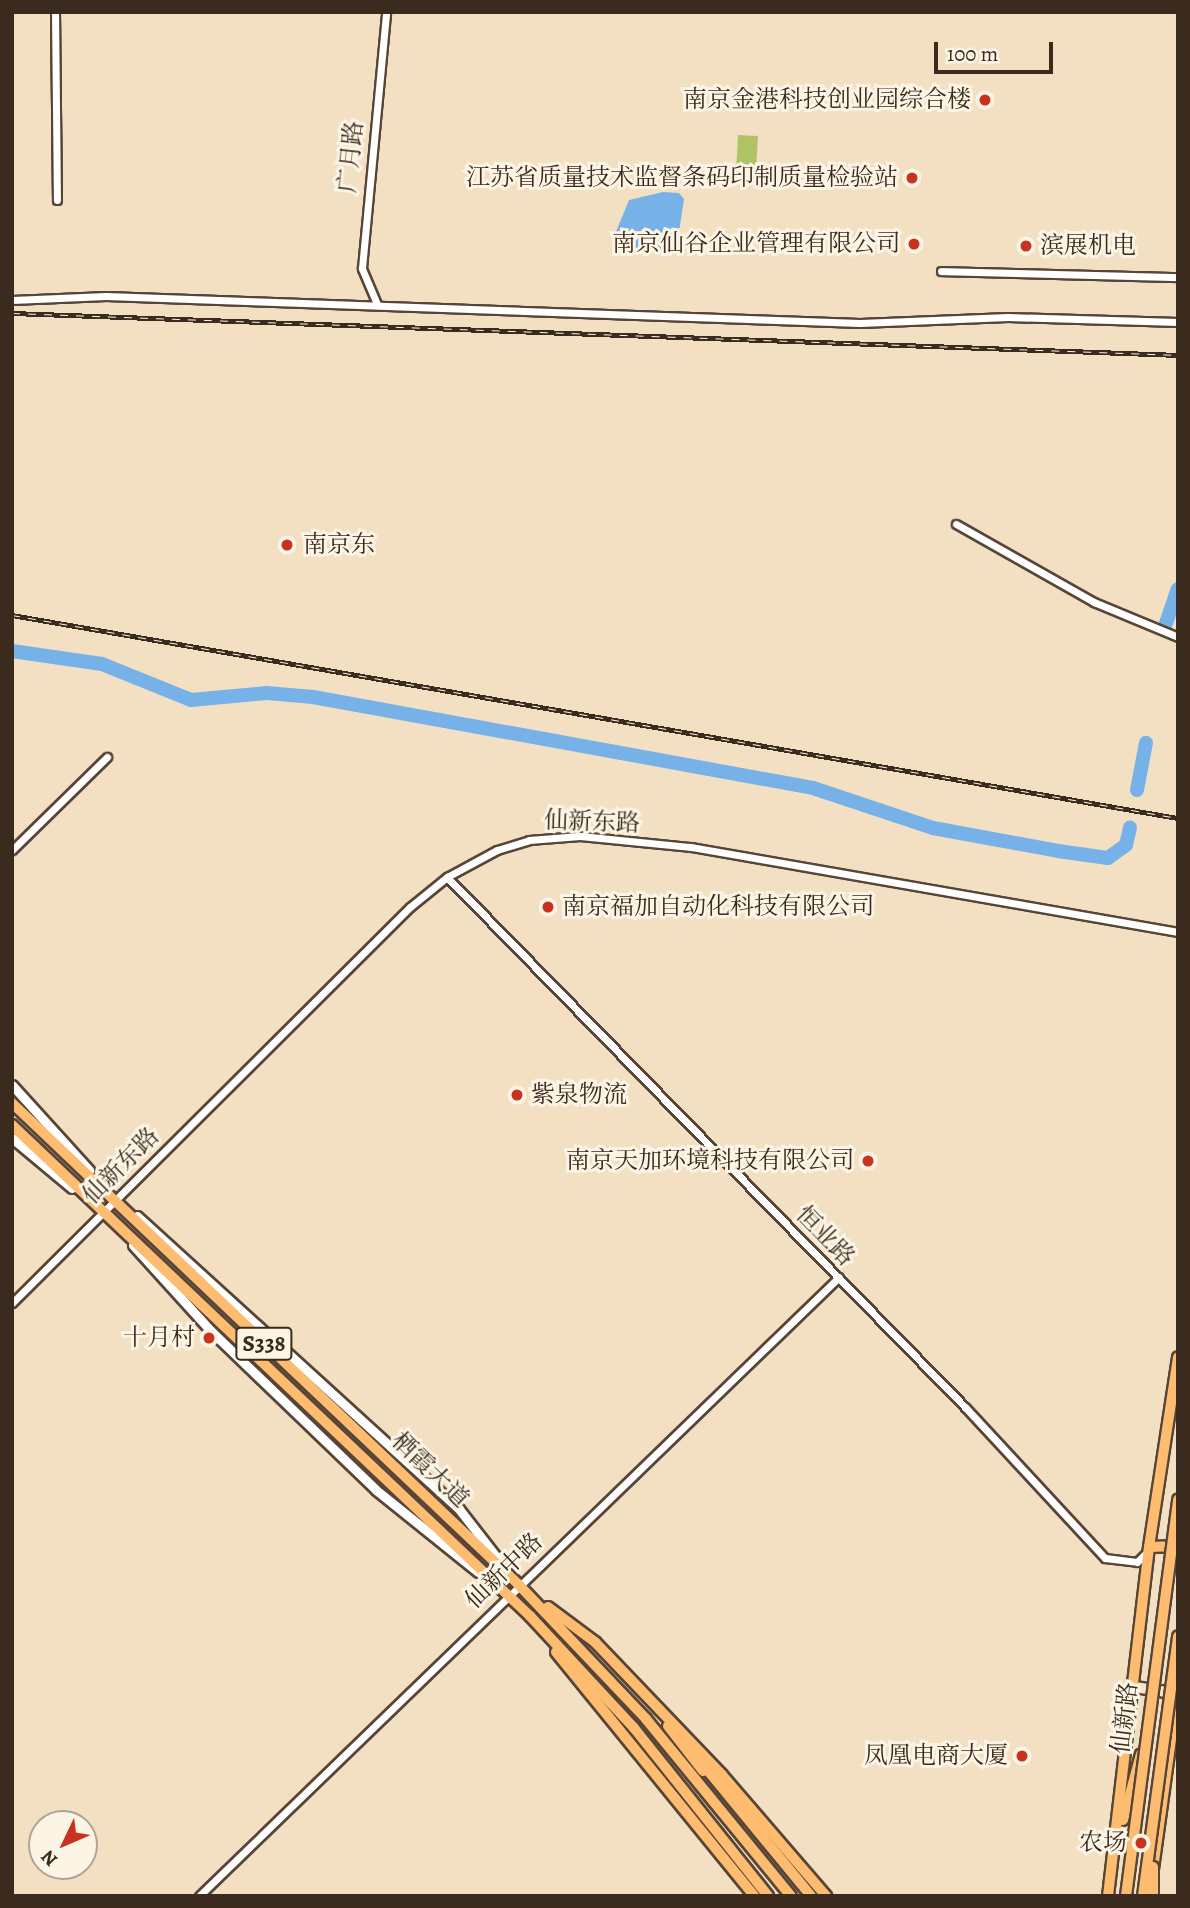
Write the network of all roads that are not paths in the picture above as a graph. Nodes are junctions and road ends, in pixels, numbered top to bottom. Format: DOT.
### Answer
graph roads {
  1 [pos="55,12"];
  2 [pos="386,12"];
  3 [pos="57,200"];
  4 [pos="941,271"];
  5 [pos="1178,277"];
  6 [pos="12,300"];
  7 [pos="377,304"];
  8 [pos="1178,322"];
  9 [pos="956,524"];
  10 [pos="1178,636"];
  11 [pos="107,757"];
  12 [pos="12,850"];
  13 [pos="447,877"];
  14 [pos="1178,932"];
  15 [pos="12,1086"];
  16 [pos="12,1103"];
  17 [pos="12,1125"];
  18 [pos="12,1138"];
  19 [pos="115,1198"];
  20 [pos="103,1211"];
  21 [pos="839,1277"];
  22 [pos="12,1303"];
  23 [pos="1178,1357"];
  24 [pos="1178,1499"];
  25 [pos="1178,1546"];
  26 [pos="1149,1547"];
  27 [pos="518,1584"];
  28 [pos="507,1594"];
  29 [pos="1178,1636"];
  30 [pos="1135,1687"];
  31 [pos="1177,1692"];
  32 [pos="643,1693"];
  33 [pos="1143,1748"];
  34 [pos="1153,1836"];
  35 [pos="199,1896"];
  36 [pos="754,1896"];
  37 [pos="768,1896"];
  38 [pos="791,1896"];
  39 [pos="804,1896"];
  40 [pos="811,1896"];
  41 [pos="826,1896"];
  42 [pos="1110,1896"];
  43 [pos="1126,1896"];
  44 [pos="1143,1896"];
  45 [pos="1151,1896"];
  1 -- 3 [label="street"];
  2 -- 7 [label="street, 广月路"];
  4 -- 5 [label="street"];
  6 -- 7 [label="street"];
  7 -- 8 [label="street"];
  9 -- 10 [label="street"];
  11 -- 12 [label="street"];
  13 -- 14 [label="street, 仙新东路"];
  13 -- 19 [label="street, 仙新东路"];
  13 -- 21 [label="street, 恒业路"];
  15 -- 19 [label="street"];
  16 -- 19 [label="main road, 栖霞大道 / S338"];
  17 -- 20 [label="main road, 栖霞大道 / S338"];
  18 -- 20 [label="street"];
  19 -- 20 [label="street, 仙新东路"];
  19 -- 27 [label="main road, 栖霞大道 / S338"];
  20 -- 22 [label="street, 仙新东路"];
  20 -- 28 [label="main road, 栖霞大道 / S338"];
  21 -- 26 [label="street, 恒业路"];
  21 -- 27 [label="street, 仙新中路"];
  23 -- 26 [label="main road, 仙新路"];
  24 -- 33 [label="main road, 仙新路, bridge"];
  25 -- 26 [label="main road"];
  26 -- 30 [label="main road, 仙新路"];
  27 -- 28 [label="street, 仙新中路"];
  27 -- 32 [label="main road"];
  27 -- 38 [label="main road, 栖霞大道 / S338"];
  28 -- 35 [label="street, 仙新中路"];
  28 -- 36 [label="main road"];
  28 -- 37 [label="main road, 栖霞大道 / S338"];
  29 -- 34 [label="main road, 仙新路, bridge"];
  30 -- 31 [label="main road"];
  30 -- 42 [label="main road, 仙新路"];
  31 -- 45 [label="main road, 仙新路"];
  32 -- 39 [label="main road"];
  32 -- 40 [label="main road"];
  32 -- 41 [label="main road"];
  33 -- 42 [label="main road, bridge"];
  33 -- 43 [label="main road, 仙新路, bridge"];
  34 -- 44 [label="main road, 仙新路, bridge"];
  34 -- 45 [label="main road, bridge"];
}
